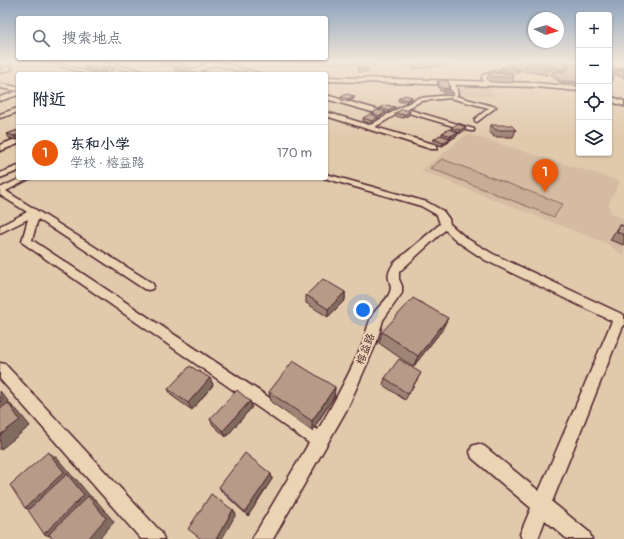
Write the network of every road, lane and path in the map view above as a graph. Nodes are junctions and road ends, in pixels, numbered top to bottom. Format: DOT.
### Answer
graph roads {
  1 [pos="453,87"];
  2 [pos="564,87"];
  3 [pos="576,89"];
  4 [pos="16,94"];
  5 [pos="452,96"];
  6 [pos="328,98"];
  7 [pos="0,99"];
  8 [pos="612,99"];
  9 [pos="624,104"];
  10 [pos="328,105"];
  11 [pos="401,109"];
  12 [pos="16,111"];
  13 [pos="354,112"];
  14 [pos="328,115"];
  15 [pos="391,115"];
  16 [pos="0,116"];
  17 [pos="375,118"];
  18 [pos="382,120"];
  19 [pos="477,120"];
  20 [pos="370,127"];
  21 [pos="472,130"];
  22 [pos="16,142"];
  23 [pos="434,147"];
  24 [pos="0,148"];
  25 [pos="16,169"];
  26 [pos="0,176"];
  27 [pos="328,177"];
  28 [pos="23,180"];
  29 [pos="0,191"];
  30 [pos="35,212"];
  31 [pos="445,225"];
  32 [pos="0,230"];
  33 [pos="148,286"];
  34 [pos="622,320"];
  35 [pos="0,370"];
  36 [pos="320,441"];
  37 [pos="478,452"];
  38 [pos="542,506"];
  39 [pos="530,534"];
  40 [pos="154,539"];
  41 [pos="262,539"];
  42 [pos="582,539"];
  1 -- 5 [label="street"];
  2 -- 3 [label="street"];
  4 -- 7 [label="street"];
  5 -- 11 [label="street"];
  5 -- 19 [label="street"];
  6 -- 15 [label="street"];
  8 -- 9 [label="street"];
  10 -- 13 [label="street"];
  11 -- 15 [label="street"];
  11 -- 21 [label="street"];
  12 -- 16 [label="street"];
  14 -- 20 [label="street"];
  15 -- 18 [label="street"];
  17 -- 18 [label="street"];
  18 -- 20 [label="street"];
  20 -- 23 [label="street"];
  22 -- 24 [label="street"];
  25 -- 26 [label="street"];
  27 -- 31 [label="street"];
  28 -- 29 [label="street"];
  29 -- 30 [label="street"];
  30 -- 32 [label="street"];
  30 -- 33 [label="street"];
  30 -- 36 [label="street"];
  31 -- 34 [label="street"];
  31 -- 36 [label="street, 榕益路"];
  34 -- 38 [label="street"];
  35 -- 40 [label="street"];
  36 -- 41 [label="street, 榕益路"];
  37 -- 38 [label="street"];
  38 -- 39 [label="street"];
  38 -- 42 [label="street"];
}
